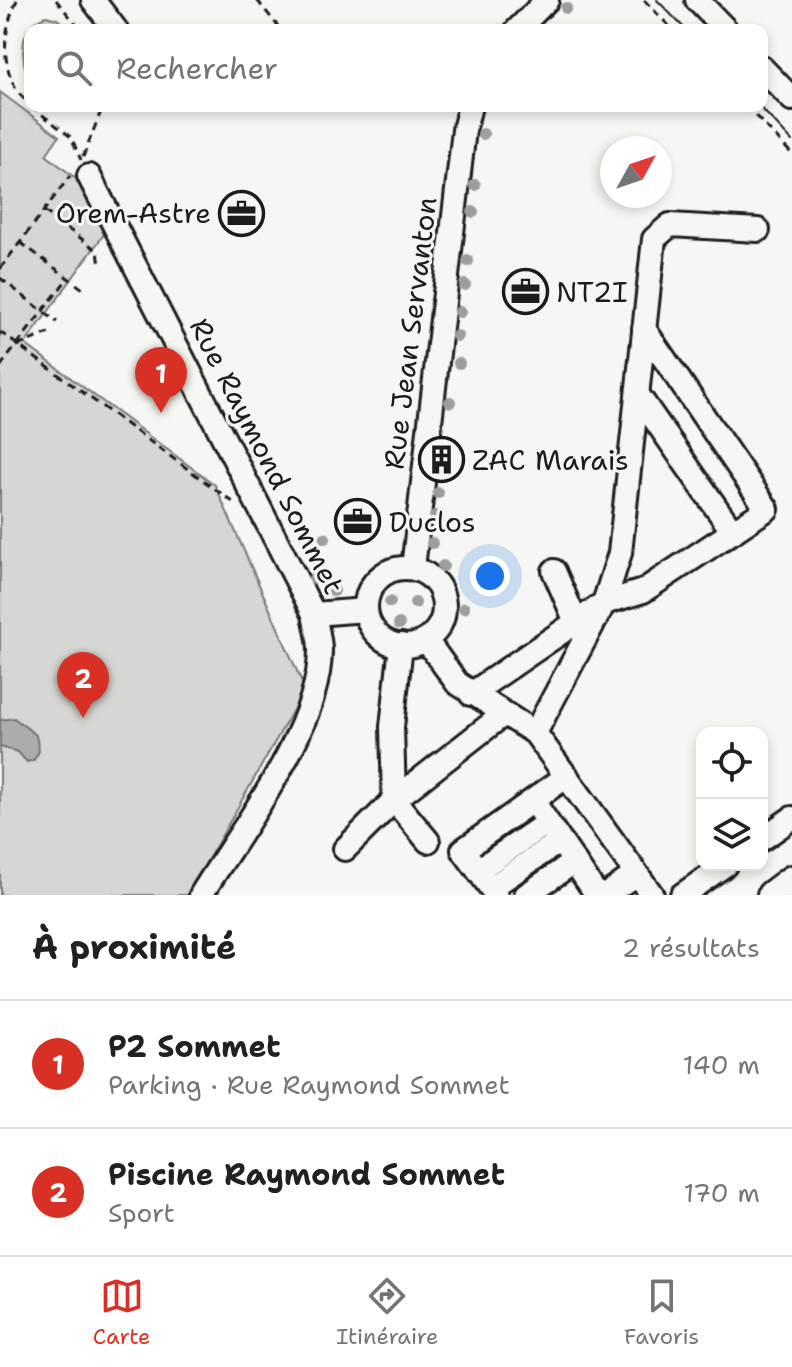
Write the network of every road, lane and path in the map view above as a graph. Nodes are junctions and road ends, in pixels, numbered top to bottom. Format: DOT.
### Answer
graph roads {
  1 [pos="17,0"];
  2 [pos="56,0"];
  3 [pos="93,0"];
  4 [pos="257,0"];
  5 [pos="547,0"];
  6 [pos="644,0"];
  7 [pos="697,0"];
  8 [pos="7,16"];
  9 [pos="0,17"];
  10 [pos="76,24"];
  11 [pos="111,24"];
  12 [pos="276,24"];
  13 [pos="523,24"];
  14 [pos="667,24"];
  15 [pos="720,24"];
  16 [pos="768,74"];
  17 [pos="792,99"];
  18 [pos="24,101"];
  19 [pos="38,112"];
  20 [pos="101,112"];
  21 [pos="468,112"];
  22 [pos="752,112"];
  23 [pos="792,154"];
  24 [pos="81,174"];
  25 [pos="44,211"];
  26 [pos="758,230"];
  27 [pos="20,242"];
  28 [pos="100,266"];
  29 [pos="0,269"];
  30 [pos="0,278"];
  31 [pos="68,278"];
  32 [pos="83,289"];
  33 [pos="43,311"];
  34 [pos="57,322"];
  35 [pos="644,329"];
  36 [pos="0,332"];
  37 [pos="49,333"];
  38 [pos="17,346"];
  39 [pos="0,367"];
  40 [pos="638,395"];
  41 [pos="243,509"];
  42 [pos="733,532"];
  43 [pos="413,568"];
  44 [pos="554,571"];
  45 [pos="604,603"];
  46 [pos="366,610"];
  47 [pos="314,614"];
  48 [pos="576,622"];
  49 [pos="426,640"];
  50 [pos="401,645"];
  51 [pos="471,694"];
  52 [pos="504,714"];
  53 [pos="535,733"];
  54 [pos="567,776"];
  55 [pos="394,800"];
  56 [pos="533,801"];
  57 [pos="792,818"];
  58 [pos="554,832"];
  59 [pos="768,835"];
  60 [pos="428,841"];
  61 [pos="345,849"];
  62 [pos="574,862"];
  63 [pos="716,871"];
  64 [pos="636,874"];
  65 [pos="792,880"];
  66 [pos="489,884"];
  67 [pos="201,895"];
  68 [pos="526,895"];
  69 [pos="597,895"];
  70 [pos="606,895"];
  71 [pos="652,895"];
  72 [pos="682,895"];
  73 [pos="772,895"];
  1 -- 8 [label="path"];
  2 -- 10 [label="path"];
  3 -- 11 [label="street"];
  4 -- 12 [label="path"];
  5 -- 13 [label="street"];
  6 -- 14 [label="path"];
  7 -- 15 [label="street"];
  8 -- 9 [label="path"];
  8 -- 18 [label="path"];
  16 -- 17 [label="street"];
  19 -- 20 [label="path"];
  21 -- 43 [label="street, Rue Jean Servanton"];
  22 -- 23 [label="path"];
  24 -- 25 [label="path"];
  24 -- 47 [label="street, Rue Raymond Sommet"];
  25 -- 27 [label="path"];
  25 -- 28 [label="path"];
  26 -- 35 [label="street"];
  27 -- 29 [label="path"];
  27 -- 31 [label="path"];
  30 -- 33 [label="path"];
  31 -- 32 [label="path"];
  31 -- 33 [label="path"];
  33 -- 34 [label="path"];
  33 -- 38 [label="path"];
  35 -- 40 [label="street"];
  35 -- 42 [label="street"];
  36 -- 38 [label="path"];
  37 -- 38 [label="path"];
  38 -- 39 [label="path"];
  38 -- 41 [label="path"];
  40 -- 42 [label="street"];
  40 -- 45 [label="street"];
  42 -- 45 [label="street"];
  43 -- 46 [label="street"];
  43 -- 49 [label="street"];
  44 -- 48 [label="street"];
  45 -- 48 [label="street"];
  45 -- 53 [label="street"];
  46 -- 47 [label="street"];
  46 -- 50 [label="street"];
  47 -- 67 [label="street, Rue Raymond Sommet"];
  48 -- 51 [label="street"];
  49 -- 50 [label="street"];
  49 -- 51 [label="street"];
  50 -- 55 [label="street"];
  51 -- 52 [label="street"];
  52 -- 53 [label="street"];
  52 -- 55 [label="street"];
  53 -- 54 [label="street"];
  54 -- 56 [label="street"];
  54 -- 64 [label="street"];
  55 -- 60 [label="street"];
  55 -- 61 [label="street"];
  56 -- 58 [label="street"];
  56 -- 66 [label="street"];
  57 -- 59 [label="street"];
  58 -- 62 [label="street"];
  58 -- 66 [label="street"];
  62 -- 68 [label="street"];
  62 -- 69 [label="street"];
  63 -- 72 [label="street"];
  64 -- 70 [label="street"];
  64 -- 71 [label="street"];
  65 -- 73 [label="main road"];
}
